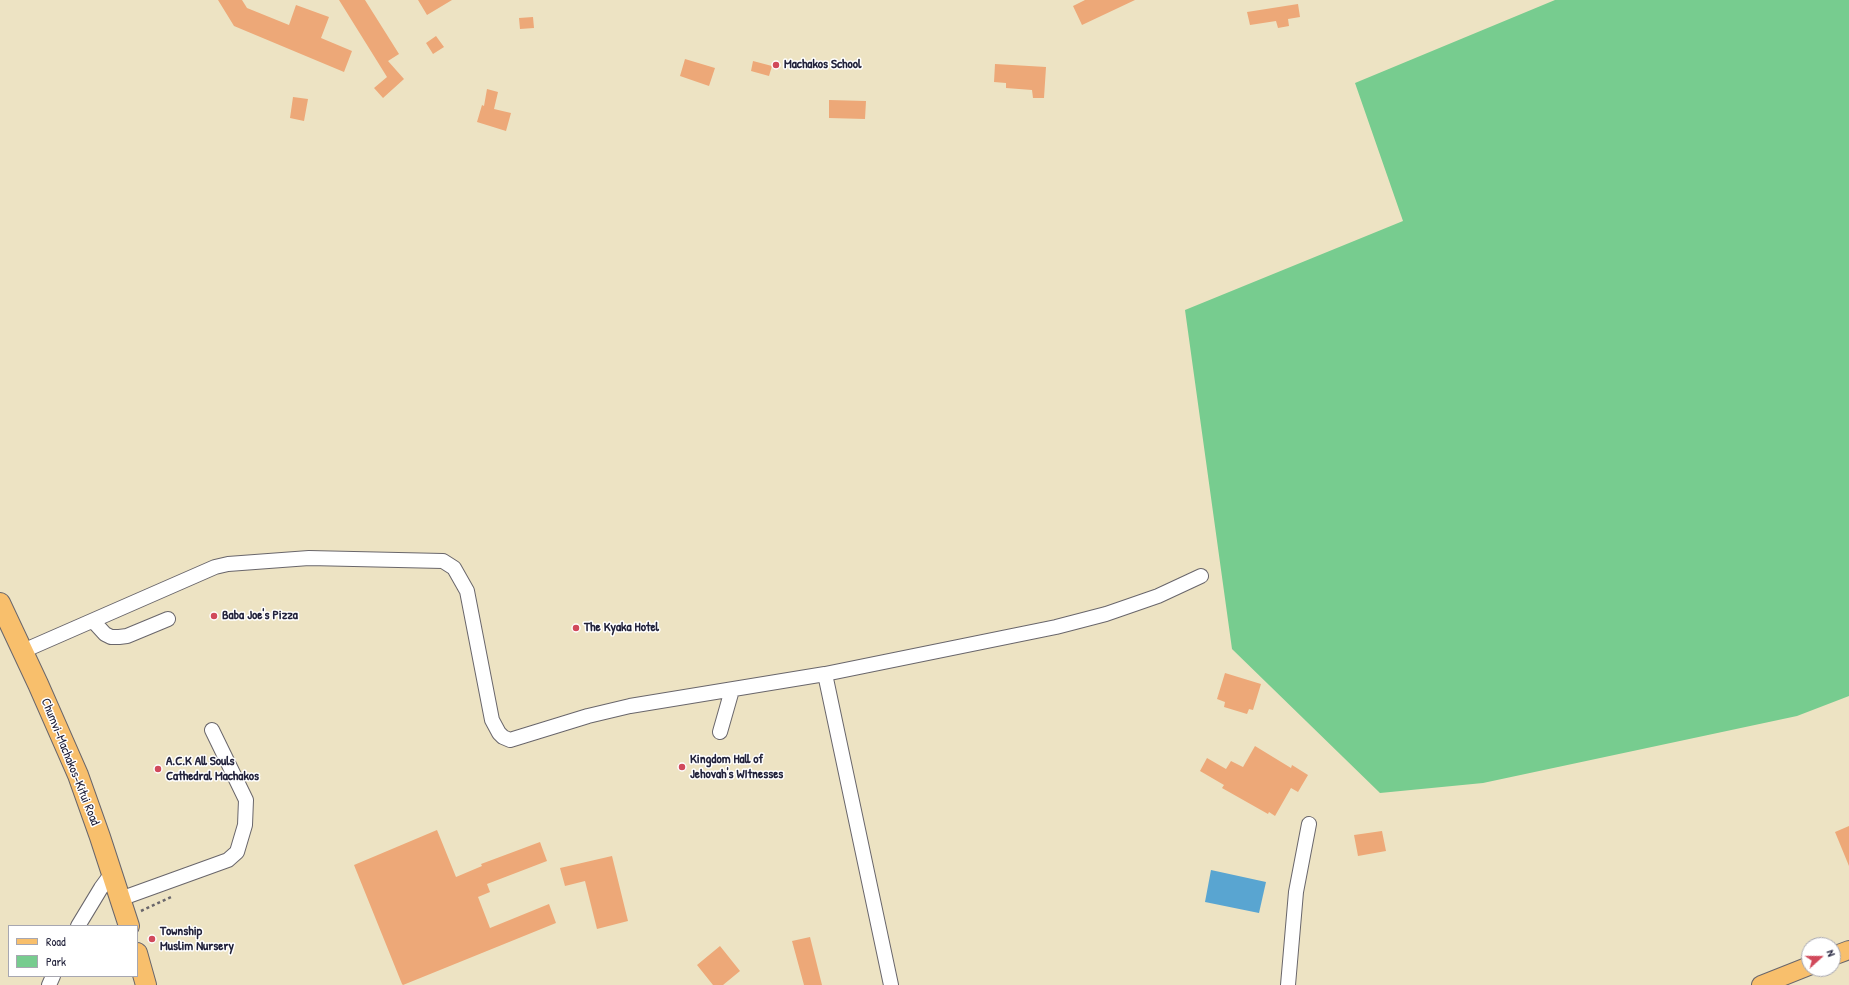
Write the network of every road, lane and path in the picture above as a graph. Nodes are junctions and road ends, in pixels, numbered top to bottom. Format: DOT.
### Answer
graph roads {
  1 [pos="1201,576"];
  2 [pos="0,603"];
  3 [pos="168,619"];
  4 [pos="94,622"];
  5 [pos="23,651"];
  6 [pos="826,674"];
  7 [pos="732,690"];
  8 [pos="212,730"];
  9 [pos="720,732"];
  10 [pos="1309,824"];
  11 [pos="112,873"];
  12 [pos="120,899"];
  13 [pos="79,925"];
  14 [pos="129,925"];
  15 [pos="138,957"];
  16 [pos="1801,969"];
  17 [pos="146,985"];
  18 [pos="891,985"];
  19 [pos="1288,985"];
  20 [pos="1761,985"];
  1 -- 6 [label="street"];
  2 -- 5 [label="highway, Chumvi-Machakos-Kitui Road"];
  3 -- 4 [label="street"];
  4 -- 5 [label="street"];
  4 -- 7 [label="street"];
  5 -- 11 [label="highway, Chumvi-Machakos-Kitui Road"];
  6 -- 7 [label="street"];
  6 -- 18 [label="street"];
  7 -- 9 [label="street"];
  8 -- 12 [label="street"];
  10 -- 19 [label="street"];
  11 -- 12 [label="highway, Chumvi-Machakos-Kitui Road"];
  11 -- 13 [label="street"];
  12 -- 14 [label="highway, Chumvi-Machakos-Kitui Road"];
  15 -- 17 [label="highway"];
  16 -- 20 [label="main road"];
}
